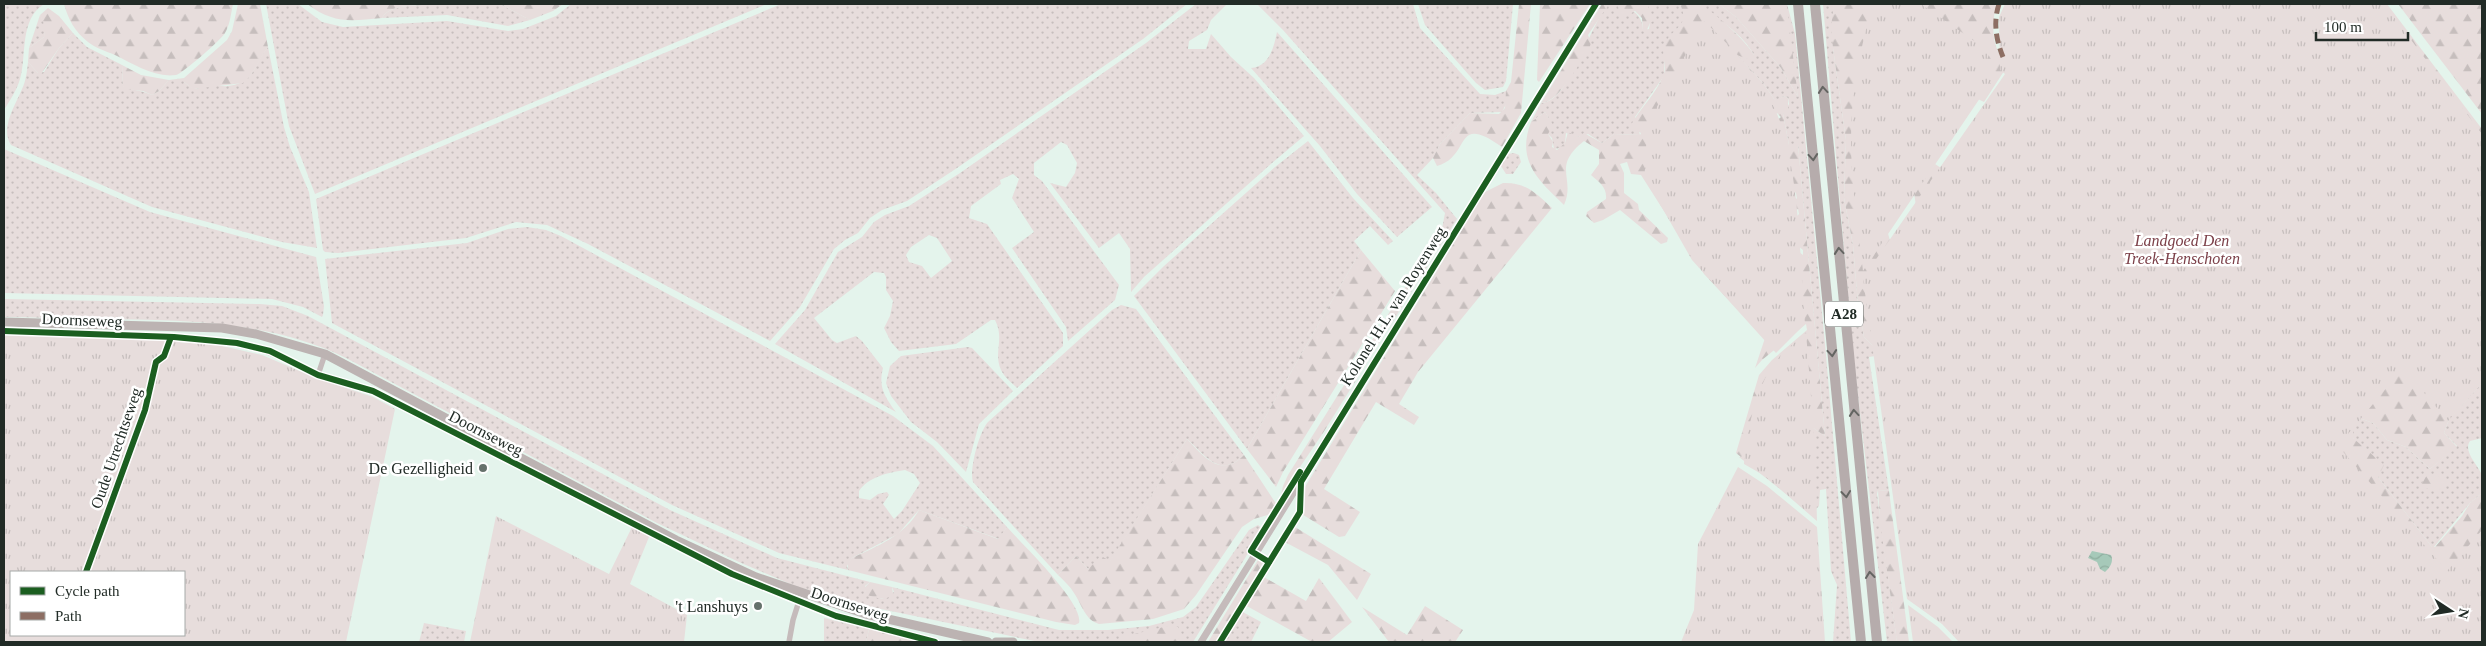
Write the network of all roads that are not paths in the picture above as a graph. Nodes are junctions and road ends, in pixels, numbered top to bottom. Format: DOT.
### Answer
graph roads {
  1 [pos="1596,4"];
  2 [pos="1798,4"];
  3 [pos="1815,4"];
  4 [pos="4,322"];
  5 [pos="171,336"];
  6 [pos="325,354"];
  7 [pos="318,374"];
  8 [pos="799,601"];
  9 [pos="789,642"];
  10 [pos="935,642"];
  11 [pos="988,642"];
  12 [pos="996,642"];
  13 [pos="1013,642"];
  14 [pos="1201,642"];
  15 [pos="1861,642"];
  16 [pos="1877,642"];
  1 -- 14 [label="street, Kolonel H.L. van Royenweg"];
  2 -- 15 [label="highway, A28, one-way"];
  16 -- 3 [label="highway, A28, one-way"];
  4 -- 6 [label="main road, Doornseweg"];
  5 -- 7 [label="street, Doornseweg"];
  6 -- 7 [label="street"];
  6 -- 11 [label="main road, Doornseweg"];
  7 -- 8 [label="street, Doornseweg"];
  8 -- 9 [label="street"];
  8 -- 10 [label="street, Doornseweg"];
  12 -- 13 [label="main road"];
}
